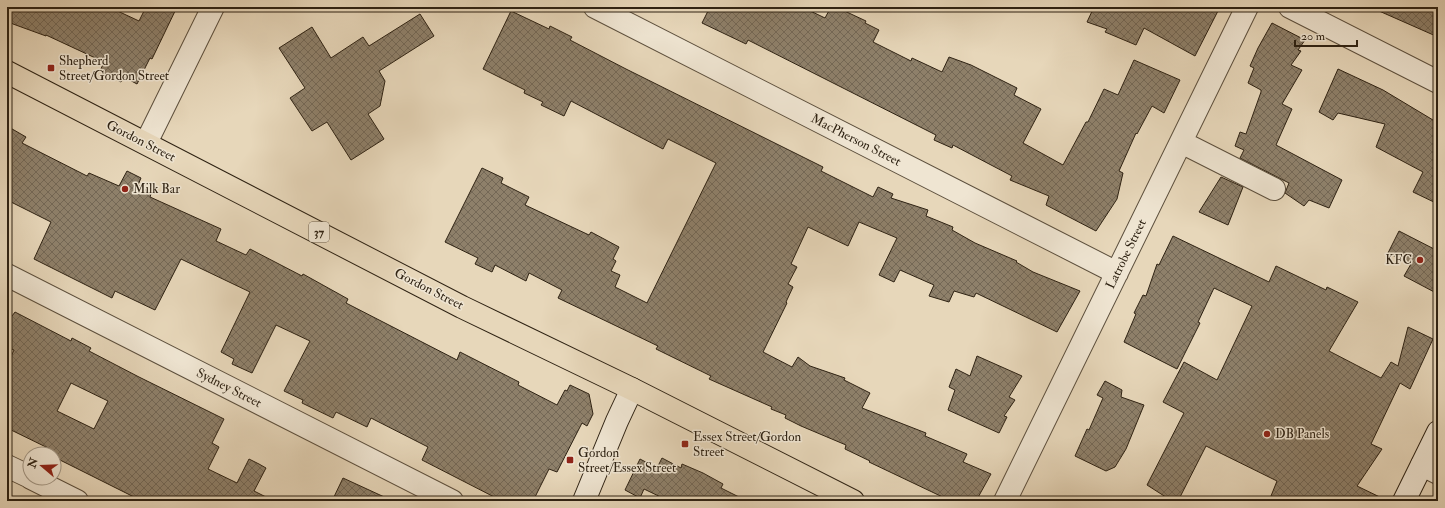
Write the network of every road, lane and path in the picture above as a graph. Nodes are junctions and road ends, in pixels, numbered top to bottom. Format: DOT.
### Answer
graph roads {
  1 [pos="213,7"];
  2 [pos="595,7"];
  3 [pos="1247,7"];
  4 [pos="1290,7"];
  5 [pos="7,72"];
  6 [pos="1438,82"];
  7 [pos="1181,142"];
  8 [pos="146,143"];
  9 [pos="1274,189"];
  10 [pos="1117,273"];
  11 [pos="7,275"];
  12 [pos="632,389"];
  13 [pos="616,421"];
  14 [pos="1438,432"];
  15 [pos="7,466"];
  16 [pos="1430,469"];
  17 [pos="22,474"];
  18 [pos="47,486"];
  19 [pos="77,501"];
  20 [pos="452,501"];
  21 [pos="572,501"];
  22 [pos="584,501"];
  23 [pos="853,501"];
  24 [pos="1005,501"];
  25 [pos="1404,501"];
  1 -- 8 [label="street"];
  2 -- 10 [label="street, MacPherson Street"];
  3 -- 7 [label="street, Latrobe Street"];
  4 -- 6 [label="street"];
  5 -- 8 [label="main road, Gordon Street / 37"];
  7 -- 9 [label="street"];
  7 -- 10 [label="street, Latrobe Street"];
  8 -- 12 [label="main road, Gordon Street / 37"];
  10 -- 24 [label="street, Latrobe Street"];
  11 -- 20 [label="street, Sydney Street"];
  12 -- 13 [label="street"];
  12 -- 23 [label="main road, Gordon Street / 37"];
  13 -- 21 [label="street"];
  13 -- 22 [label="street"];
  14 -- 16 [label="street"];
  15 -- 17 [label="street"];
  16 -- 25 [label="street"];
  18 -- 19 [label="street"];
}
